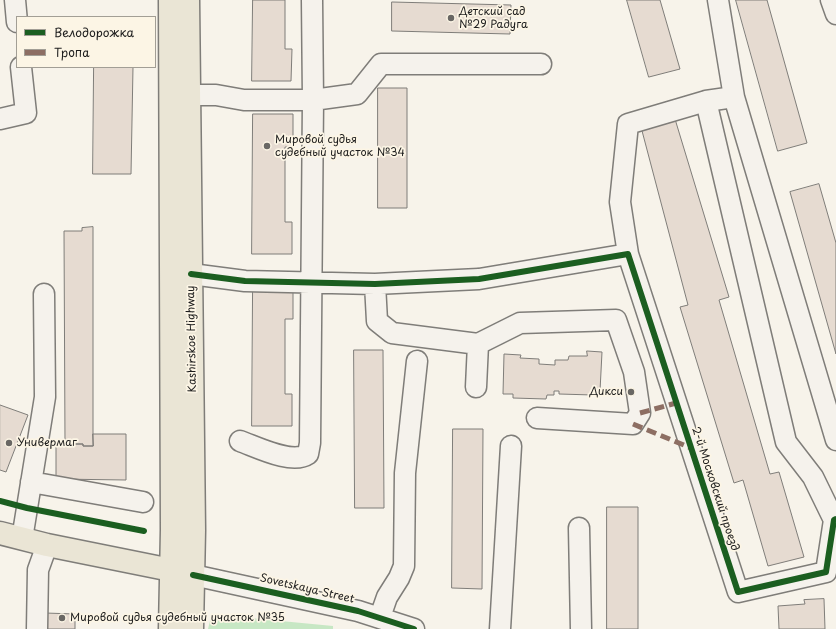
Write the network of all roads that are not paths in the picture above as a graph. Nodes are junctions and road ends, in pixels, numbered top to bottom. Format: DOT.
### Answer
graph roads {
  1 [pos="15,0"];
  2 [pos="170,0"];
  3 [pos="188,0"];
  4 [pos="312,0"];
  5 [pos="718,0"];
  6 [pos="831,0"];
  7 [pos="836,14"];
  8 [pos="16,16"];
  9 [pos="541,64"];
  10 [pos="21,68"];
  11 [pos="189,95"];
  12 [pos="734,97"];
  13 [pos="313,100"];
  14 [pos="706,101"];
  15 [pos="0,119"];
  16 [pos="628,254"];
  17 [pos="191,274"];
  18 [pos="310,283"];
  19 [pos="375,284"];
  20 [pos="44,294"];
  21 [pos="478,344"];
  22 [pos="417,361"];
  23 [pos="476,387"];
  24 [pos="537,418"];
  25 [pos="836,440"];
  26 [pos="240,442"];
  27 [pos="511,446"];
  28 [pos="32,482"];
  29 [pos="143,502"];
  30 [pos="835,520"];
  31 [pos="579,528"];
  32 [pos="0,533"];
  33 [pos="22,539"];
  34 [pos="47,545"];
  35 [pos="171,570"];
  36 [pos="193,575"];
  37 [pos="380,617"];
  38 [pos="38,629"];
  39 [pos="170,629"];
  40 [pos="192,629"];
  41 [pos="414,629"];
  42 [pos="500,629"];
  43 [pos="581,629"];
  1 -- 8 [label="street"];
  2 -- 35 [label="main road, Kashirskoe Highway"];
  3 -- 11 [label="main road, Kashirskoe Highway"];
  4 -- 13 [label="street"];
  5 -- 12 [label="street"];
  6 -- 7 [label="street"];
  9 -- 13 [label="street"];
  10 -- 15 [label="street"];
  11 -- 13 [label="street"];
  11 -- 17 [label="main road, Kashirskoe Highway"];
  12 -- 14 [label="street"];
  12 -- 25 [label="street"];
  13 -- 18 [label="street"];
  14 -- 16 [label="street"];
  14 -- 30 [label="street"];
  16 -- 19 [label="street"];
  16 -- 30 [label="street, 2-й Московский проезд"];
  17 -- 18 [label="street"];
  17 -- 36 [label="main road, Kashirskoe Highway"];
  18 -- 19 [label="street"];
  18 -- 26 [label="street"];
  19 -- 21 [label="street"];
  20 -- 28 [label="street"];
  21 -- 23 [label="street"];
  21 -- 24 [label="street"];
  22 -- 37 [label="street"];
  27 -- 42 [label="street"];
  28 -- 29 [label="street"];
  28 -- 33 [label="street"];
  31 -- 43 [label="street"];
  32 -- 33 [label="main road"];
  33 -- 34 [label="main road"];
  34 -- 35 [label="main road"];
  34 -- 38 [label="street"];
  35 -- 36 [label="main road"];
  35 -- 39 [label="main road, Kashirskoe Highway"];
  36 -- 37 [label="street, Sovetskaya Street"];
  36 -- 40 [label="main road, Kashirskoe Highway"];
  37 -- 41 [label="street, Sovetskaya Street"];
}
